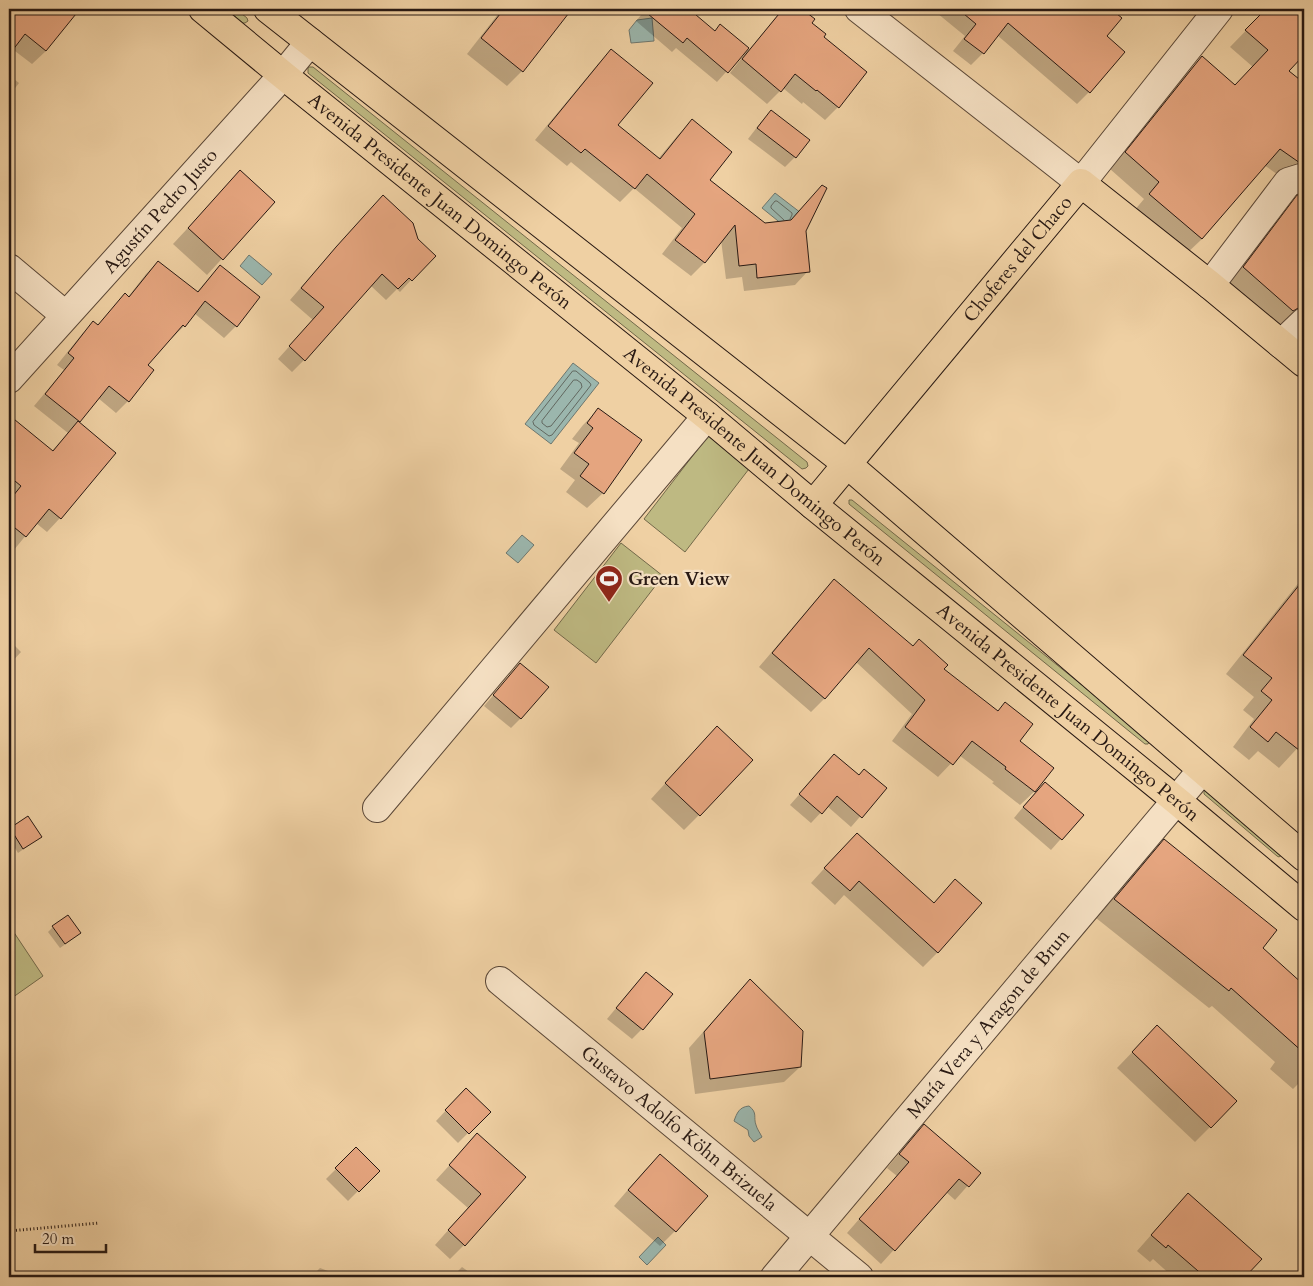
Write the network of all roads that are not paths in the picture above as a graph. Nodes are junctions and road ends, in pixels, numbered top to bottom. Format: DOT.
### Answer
graph roads {
  1 [pos="203,9"];
  2 [pos="268,9"];
  3 [pos="859,9"];
  4 [pos="1218,9"];
  5 [pos="310,42"];
  6 [pos="282,74"];
  7 [pos="1304,179"];
  8 [pos="1081,183"];
  9 [pos="9,268"];
  10 [pos="1210,285"];
  11 [pos="65,315"];
  12 [pos="1304,322"];
  13 [pos="1281,344"];
  14 [pos="1304,363"];
  15 [pos="9,379"];
  16 [pos="707,416"];
  17 [pos="847,464"];
  18 [pos="813,504"];
  19 [pos="1202,770"];
  20 [pos="1177,801"];
  21 [pos="377,808"];
  22 [pos="1303,854"];
  23 [pos="1304,907"];
  24 [pos="500,981"];
  25 [pos="810,1236"];
  26 [pos="776,1277"];
  27 [pos="860,1277"];
  1 -- 6 [label="main road, Avenida Presidente Juan Domingo Perón"];
  2 -- 5 [label="main road, Avenida Presidente Juan Domingo Perón"];
  3 -- 8 [label="street"];
  4 -- 8 [label="street, Choferes del Chaco"];
  5 -- 6 [label="street, Agustín Pedro Justo"];
  5 -- 17 [label="main road, Avenida Presidente Juan Domingo Perón"];
  6 -- 11 [label="street, Agustín Pedro Justo"];
  6 -- 16 [label="main road, Avenida Presidente Juan Domingo Perón"];
  7 -- 10 [label="street"];
  8 -- 10 [label="main road"];
  8 -- 17 [label="main road, Choferes del Chaco"];
  9 -- 11 [label="street"];
  10 -- 13 [label="main road"];
  11 -- 15 [label="street, Agustín Pedro Justo"];
  12 -- 13 [label="street"];
  13 -- 14 [label="main road"];
  16 -- 18 [label="main road, Avenida Presidente Juan Domingo Perón"];
  16 -- 21 [label="street"];
  17 -- 18 [label="main road, Choferes del Chaco"];
  17 -- 19 [label="main road, Avenida Presidente Juan Domingo Perón"];
  18 -- 20 [label="main road, Avenida Presidente Juan Domingo Perón"];
  19 -- 20 [label="street, María Vera y Aragon de Brun"];
  19 -- 22 [label="main road, Avenida Presidente Juan Domingo Perón"];
  20 -- 23 [label="main road, Avenida Presidente Juan Domingo Perón"];
  20 -- 25 [label="street, María Vera y Aragon de Brun"];
  24 -- 25 [label="street, Gustavo Adolfo Köhn Brizuela"];
  25 -- 26 [label="street, María Vera y Aragon de Brun"];
  25 -- 27 [label="street, Gustavo Adolfo Köhn Brizuela"];
}
